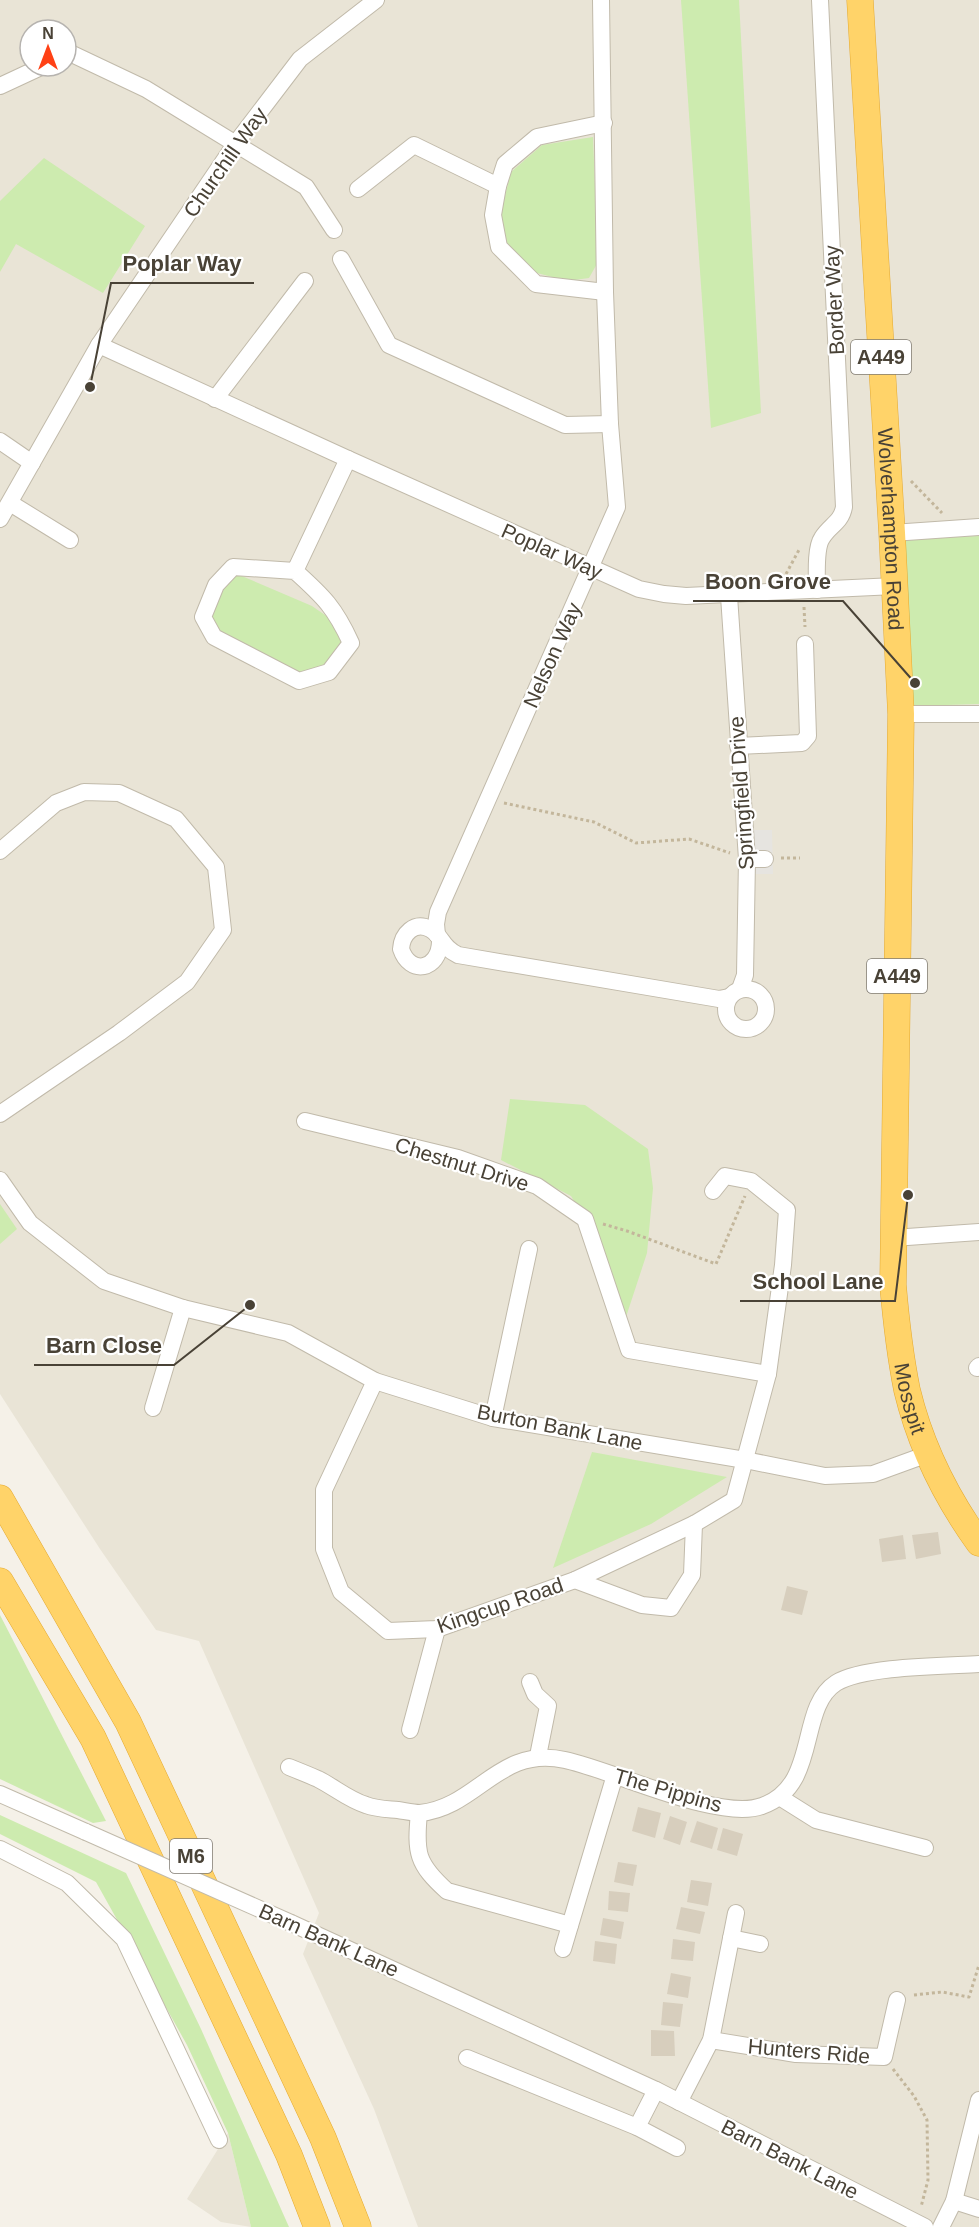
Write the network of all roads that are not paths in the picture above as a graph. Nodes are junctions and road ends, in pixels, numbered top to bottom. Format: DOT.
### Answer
graph roads {
  1 [pos="376,0"];
  2 [pos="601,0"];
  3 [pos="820,0"];
  4 [pos="860,0"];
  5 [pos="78,57"];
  6 [pos="18,78"];
  7 [pos="0,86"];
  8 [pos="604,123"];
  9 [pos="237,142"];
  10 [pos="498,186"];
  11 [pos="358,189"];
  12 [pos="334,230"];
  13 [pos="341,259"];
  14 [pos="305,281"];
  15 [pos="605,292"];
  16 [pos="99,345"];
  17 [pos="215,399"];
  18 [pos="610,424"];
  19 [pos="0,441"];
  20 [pos="348,459"];
  21 [pos="32,463"];
  22 [pos="10,503"];
  23 [pos="0,519"];
  24 [pos="979,527"];
  25 [pos="892,532"];
  26 [pos="70,540"];
  27 [pos="591,569"];
  28 [pos="295,571"];
  29 [pos="895,586"];
  30 [pos="810,591"];
  31 [pos="729,596"];
  32 [pos="805,644"];
  33 [pos="901,714"];
  34 [pos="979,714"];
  35 [pos="738,747"];
  36 [pos="0,851"];
  37 [pos="747,859"];
  38 [pos="765,859"];
  39 [pos="439,939"];
  40 [pos="0,1114"];
  41 [pos="305,1121"];
  42 [pos="0,1180"];
  43 [pos="713,1191"];
  44 [pos="979,1232"];
  45 [pos="893,1238"];
  46 [pos="529,1249"];
  47 [pos="183,1308"];
  48 [pos="768,1374"];
  49 [pos="375,1381"];
  50 [pos="153,1408"];
  51 [pos="494,1418"];
  52 [pos="928,1454"];
  53 [pos="745,1460"];
  54 [pos="0,1498"];
  55 [pos="694,1524"];
  56 [pos="979,1543"];
  57 [pos="575,1580"];
  58 [pos="0,1581"];
  59 [pos="436,1629"];
  60 [pos="979,1664"];
  61 [pos="531,1682"];
  62 [pos="410,1730"];
  63 [pos="538,1756"];
  64 [pos="289,1767"];
  65 [pos="615,1775"];
  66 [pos="0,1794"];
  67 [pos="781,1798"];
  68 [pos="419,1813"];
  69 [pos="925,1848"];
  70 [pos="0,1849"];
  71 [pos="736,1913"];
  72 [pos="570,1925"];
  73 [pos="731,1938"];
  74 [pos="760,1944"];
  75 [pos="563,1948"];
  76 [pos="897,2000"];
  77 [pos="711,2040"];
  78 [pos="467,2058"];
  79 [pos="656,2090"];
  80 [pos="979,2100"];
  81 [pos="679,2102"];
  82 [pos="637,2127"];
  83 [pos="219,2140"];
  84 [pos="677,2148"];
  85 [pos="954,2201"];
  86 [pos="979,2209"];
  87 [pos="921,2225"];
  88 [pos="317,2227"];
  89 [pos="358,2227"];
  90 [pos="941,2227"];
  1 -- 9 [label="street, Churchill Way"];
  2 -- 8 [label="street, Nelson Way"];
  3 -- 30 [label="street, Border Way"];
  4 -- 25 [label="highway, Wolverhampton Road / A449"];
  5 -- 9 [label="street"];
  6 -- 7 [label="street"];
  8 -- 10 [label="street"];
  8 -- 15 [label="street, Nelson Way"];
  9 -- 12 [label="street"];
  9 -- 16 [label="street, Churchill Way"];
  10 -- 11 [label="street"];
  10 -- 15 [label="street"];
  13 -- 18 [label="street"];
  14 -- 17 [label="street"];
  15 -- 18 [label="street, Nelson Way"];
  16 -- 17 [label="street, Poplar Way"];
  16 -- 21 [label="street, Churchill Way"];
  17 -- 20 [label="street, Poplar Way"];
  18 -- 27 [label="street, Nelson Way"];
  19 -- 21 [label="street"];
  20 -- 27 [label="street, Poplar Way"];
  20 -- 28 [label="street"];
  21 -- 22 [label="street, Churchill Way"];
  22 -- 23 [label="street, Churchill Way"];
  22 -- 26 [label="street"];
  24 -- 25 [label="street"];
  25 -- 29 [label="highway, Wolverhampton Road / A449"];
  27 -- 31 [label="street, Poplar Way"];
  27 -- 39 [label="street, Nelson Way"];
  28 -- 28 [label="street"];
  29 -- 30 [label="street, Poplar Way"];
  29 -- 33 [label="highway, Wolverhampton Road / A449"];
  30 -- 31 [label="street, Poplar Way"];
  31 -- 35 [label="street, Springfield Drive"];
  32 -- 35 [label="street"];
  33 -- 34 [label="street"];
  33 -- 45 [label="highway, Wolverhampton Road / A449"];
  35 -- 37 [label="street, Springfield Drive"];
  36 -- 40 [label="street"];
  37 -- 38 [label="street"];
  37 -- 39 [label="street, Springfield Drive"];
  41 -- 48 [label="street, Chestnut Drive"];
  42 -- 47 [label="street, Burton Bank Lane"];
  43 -- 48 [label="street, Kingcup Road"];
  44 -- 45 [label="street"];
  45 -- 52 [label="highway, Mosspit / A449"];
  46 -- 51 [label="street"];
  47 -- 49 [label="street, Burton Bank Lane"];
  47 -- 50 [label="street"];
  48 -- 53 [label="street, Kingcup Road"];
  49 -- 51 [label="street, Burton Bank Lane"];
  49 -- 59 [label="street, Kingcup Road"];
  51 -- 53 [label="street, Burton Bank Lane"];
  52 -- 53 [label="street, Burton Bank Lane"];
  52 -- 56 [label="highway, Mosspit / A449"];
  53 -- 55 [label="street, Kingcup Road"];
  54 -- 89 [label="highway, M6"];
  55 -- 57 [label="street, Kingcup Road"];
  55 -- 57 [label="street, Kingcup Road"];
  57 -- 59 [label="street, Kingcup Road"];
  58 -- 88 [label="highway, M6"];
  59 -- 62 [label="street"];
  60 -- 67 [label="street"];
  61 -- 63 [label="street"];
  63 -- 65 [label="street, The Pippins"];
  63 -- 68 [label="street, The Pippins"];
  64 -- 68 [label="street, The Pippins"];
  65 -- 67 [label="street, The Pippins"];
  65 -- 72 [label="street"];
  66 -- 79 [label="street, Barn Bank Lane, bridge"];
  67 -- 69 [label="street"];
  68 -- 72 [label="street"];
  70 -- 83 [label="street"];
  71 -- 73 [label="street"];
  72 -- 75 [label="street"];
  73 -- 74 [label="street"];
  73 -- 77 [label="street"];
  76 -- 77 [label="street, Hunters Ride"];
  77 -- 81 [label="street"];
  78 -- 82 [label="street"];
  79 -- 81 [label="street, Barn Bank Lane"];
  79 -- 82 [label="street"];
  80 -- 85 [label="street"];
  81 -- 87 [label="street, Barn Bank Lane"];
  82 -- 84 [label="street"];
  85 -- 86 [label="street"];
  85 -- 90 [label="street"];
}
